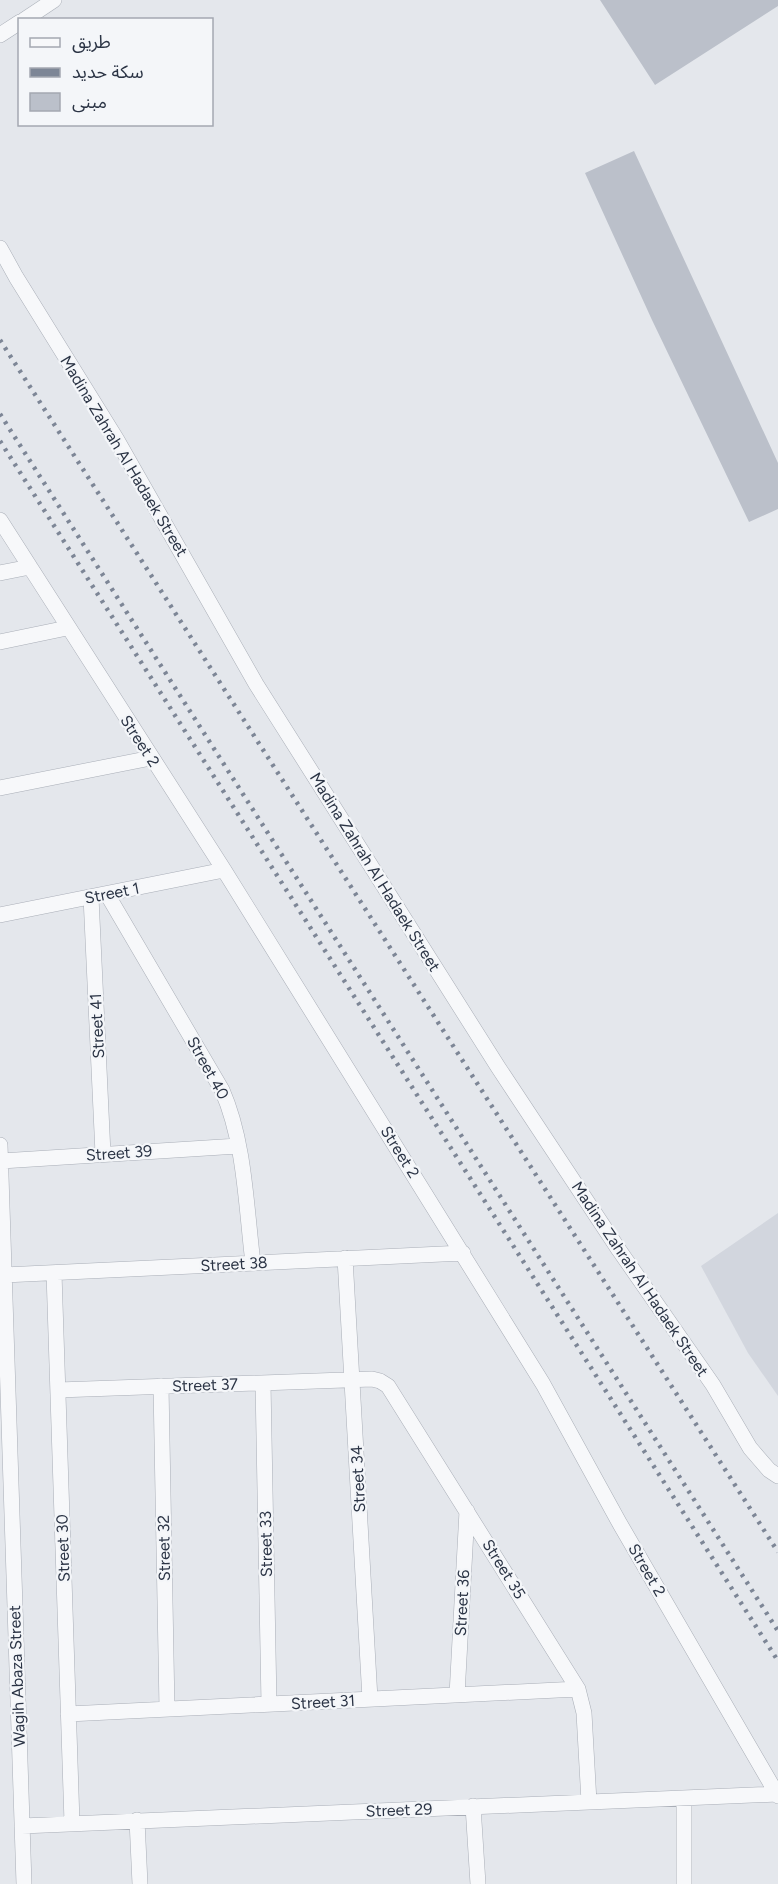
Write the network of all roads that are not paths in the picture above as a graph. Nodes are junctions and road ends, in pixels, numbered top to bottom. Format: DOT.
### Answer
graph roads {
  1 [pos="54,0"];
  2 [pos="38,4"];
  3 [pos="26,18"];
  4 [pos="18,23"];
  5 [pos="0,34"];
  6 [pos="0,248"];
  7 [pos="0,520"];
  8 [pos="30,567"];
  9 [pos="0,573"];
  10 [pos="68,628"];
  11 [pos="0,642"];
  12 [pos="151,758"];
  13 [pos="0,788"];
  14 [pos="224,870"];
  15 [pos="107,894"];
  16 [pos="91,897"];
  17 [pos="0,915"];
  18 [pos="0,1144"];
  19 [pos="238,1146"];
  20 [pos="103,1154"];
  21 [pos="0,1161"];
  22 [pos="463,1253"];
  23 [pos="345,1258"];
  24 [pos="253,1263"];
  25 [pos="54,1273"];
  26 [pos="4,1275"];
  27 [pos="352,1380"];
  28 [pos="263,1383"];
  29 [pos="161,1386"];
  30 [pos="58,1390"];
  31 [pos="778,1476"];
  32 [pos="467,1510"];
  33 [pos="6,1546"];
  34 [pos="578,1689"];
  35 [pos="457,1695"];
  36 [pos="370,1699"];
  37 [pos="269,1704"];
  38 [pos="167,1709"];
  39 [pos="68,1714"];
  40 [pos="777,1795"];
  41 [pos="684,1798"];
  42 [pos="589,1802"];
  43 [pos="473,1806"];
  44 [pos="137,1821"];
  45 [pos="72,1823"];
  46 [pos="22,1826"];
  47 [pos="24,1884"];
  48 [pos="140,1884"];
  49 [pos="478,1884"];
  50 [pos="684,1884"];
  1 -- 2 [label="street"];
  2 -- 3 [label="street"];
  4 -- 5 [label="street"];
  6 -- 31 [label="street, Madina Zahrah Al Hadaek Street"];
  7 -- 8 [label="street, Street 2"];
  8 -- 9 [label="street"];
  8 -- 10 [label="street, Street 2"];
  10 -- 11 [label="street"];
  10 -- 12 [label="street, Street 2"];
  12 -- 13 [label="street"];
  12 -- 14 [label="street, Street 2"];
  14 -- 15 [label="street, Street 1"];
  14 -- 22 [label="street, Street 2"];
  15 -- 16 [label="street, Street 1"];
  15 -- 19 [label="street, Street 40"];
  16 -- 17 [label="street, Street 1"];
  16 -- 20 [label="street, Street 41"];
  18 -- 21 [label="street, Wagih Abaza Street"];
  19 -- 20 [label="street, Street 39"];
  19 -- 24 [label="street, Street 40"];
  20 -- 21 [label="street, Street 39"];
  21 -- 26 [label="street, Wagih Abaza Street"];
  22 -- 23 [label="street, Street 38"];
  22 -- 40 [label="street, Street 2"];
  23 -- 24 [label="street, Street 38"];
  23 -- 27 [label="street, Street 34"];
  24 -- 25 [label="street, Street 38"];
  25 -- 26 [label="street, Street 38"];
  25 -- 30 [label="street, Street 30"];
  26 -- 33 [label="street, Wagih Abaza Street"];
  27 -- 28 [label="street, Street 37"];
  27 -- 32 [label="street, Street 35"];
  27 -- 36 [label="street, Street 34"];
  28 -- 29 [label="street, Street 37"];
  28 -- 37 [label="street, Street 33"];
  29 -- 30 [label="street, Street 37"];
  29 -- 38 [label="street, Street 32"];
  30 -- 39 [label="street, Street 30"];
  32 -- 34 [label="street, Street 35"];
  32 -- 35 [label="street, Street 36"];
  33 -- 46 [label="street, Wagih Abaza Street"];
  34 -- 35 [label="street, Street 31"];
  34 -- 42 [label="street, Street 35"];
  35 -- 36 [label="street, Street 31"];
  36 -- 37 [label="street, Street 31"];
  37 -- 38 [label="street, Street 31"];
  38 -- 39 [label="street, Street 31"];
  39 -- 45 [label="street, Street 30"];
  40 -- 41 [label="street, Street 29"];
  41 -- 42 [label="street, Street 29"];
  41 -- 50 [label="street"];
  42 -- 43 [label="street, Street 29"];
  43 -- 44 [label="street, Street 29"];
  43 -- 49 [label="street"];
  44 -- 45 [label="street, Street 29"];
  44 -- 48 [label="street"];
  45 -- 46 [label="street, Street 29"];
  46 -- 47 [label="street, Wagih Abaza Street"];
}
